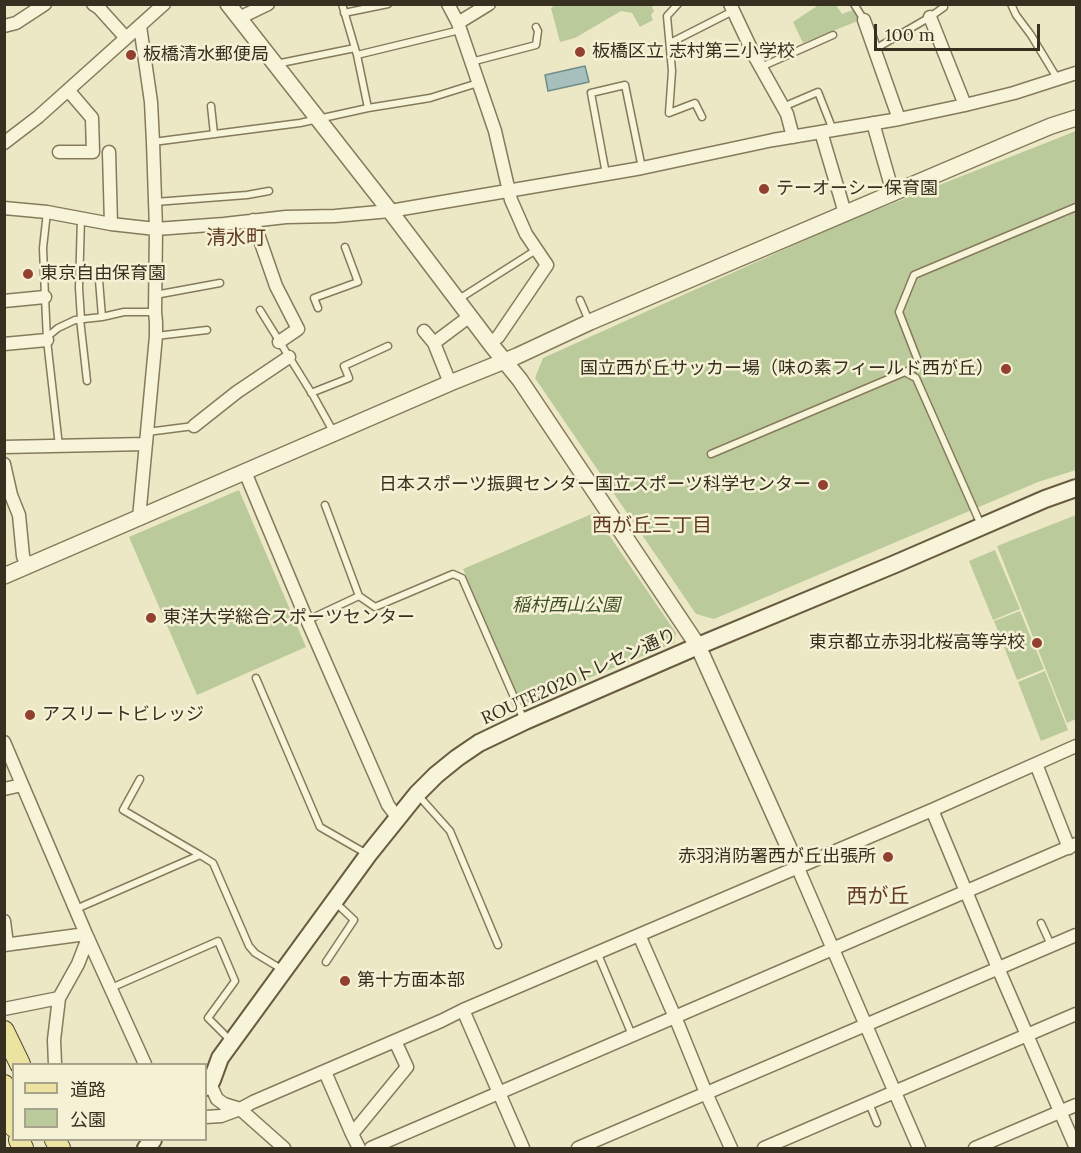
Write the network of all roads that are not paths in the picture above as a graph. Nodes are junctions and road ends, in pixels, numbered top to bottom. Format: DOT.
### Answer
graph roads {
  1 [pos="45,4"];
  2 [pos="93,4"];
  3 [pos="228,4"];
  4 [pos="267,4"];
  5 [pos="342,4"];
  6 [pos="387,4"];
  7 [pos="448,4"];
  8 [pos="489,4"];
  9 [pos="678,4"];
  10 [pos="854,4"];
  11 [pos="1011,4"];
  12 [pos="157,7"];
  13 [pos="944,7"];
  14 [pos="731,8"];
  15 [pos="344,13"];
  16 [pos="930,17"];
  17 [pos="238,18"];
  18 [pos="864,20"];
  19 [pos="4,26"];
  20 [pos="140,26"];
  21 [pos="459,26"];
  22 [pos="536,27"];
  23 [pos="834,35"];
  24 [pos="126,38"];
  25 [pos="670,43"];
  26 [pos="875,49"];
  27 [pos="356,51"];
  28 [pos="471,62"];
  29 [pos="274,64"];
  30 [pos="761,67"];
  31 [pos="1077,73"];
  32 [pos="1057,78"];
  33 [pos="478,83"];
  34 [pos="68,90"];
  35 [pos="965,105"];
  36 [pos="210,106"];
  37 [pos="783,107"];
  38 [pos="368,108"];
  39 [pos="702,117"];
  40 [pos="318,118"];
  41 [pos="899,118"];
  42 [pos="1077,118"];
  43 [pos="873,123"];
  44 [pos="827,131"];
  45 [pos="214,134"];
  46 [pos="793,137"];
  47 [pos="153,142"];
  48 [pos="4,143"];
  49 [pos="109,152"];
  50 [pos="59,153"];
  51 [pos="642,168"];
  52 [pos="606,174"];
  53 [pos="269,191"];
  54 [pos="509,191"];
  55 [pos="893,193"];
  56 [pos="155,202"];
  57 [pos="1077,207"];
  58 [pos="4,208"];
  59 [pos="390,211"];
  60 [pos="47,212"];
  61 [pos="845,213"];
  62 [pos="81,218"];
  63 [pos="253,220"];
  64 [pos="111,224"];
  65 [pos="156,230"];
  66 [pos="345,247"];
  67 [pos="537,250"];
  68 [pos="99,280"];
  69 [pos="220,283"];
  70 [pos="155,295"];
  71 [pos="45,297"];
  72 [pos="458,300"];
  73 [pos="580,300"];
  74 [pos="4,301"];
  75 [pos="318,308"];
  76 [pos="260,310"];
  77 [pos="155,312"];
  78 [pos="470,316"];
  79 [pos="102,317"];
  80 [pos="81,319"];
  81 [pos="590,322"];
  82 [pos="207,330"];
  83 [pos="424,331"];
  84 [pos="156,336"];
  85 [pos="47,338"];
  86 [pos="279,342"];
  87 [pos="434,343"];
  88 [pos="490,343"];
  89 [pos="4,344"];
  90 [pos="388,345"];
  91 [pos="288,357"];
  92 [pos="504,361"];
  93 [pos="905,372"];
  94 [pos="87,381"];
  95 [pos="450,383"];
  96 [pos="311,393"];
  97 [pos="194,426"];
  98 [pos="334,433"];
  99 [pos="146,438"];
  100 [pos="59,446"];
  101 [pos="4,447"];
  102 [pos="711,454"];
  103 [pos="4,464"];
  104 [pos="245,472"];
  105 [pos="1077,488"];
  106 [pos="325,505"];
  107 [pos="139,518"];
  108 [pos="981,526"];
  109 [pos="27,566"];
  110 [pos="4,576"];
  111 [pos="359,596"];
  112 [pos="307,620"];
  113 [pos="698,646"];
  114 [pos="256,678"];
  115 [pos="525,721"];
  116 [pos="4,742"];
  117 [pos="1077,746"];
  118 [pos="1036,764"];
  119 [pos="140,779"];
  120 [pos="22,785"];
  121 [pos="4,789"];
  122 [pos="417,794"];
  123 [pos="932,810"];
  124 [pos="397,817"];
  125 [pos="1073,846"];
  126 [pos="201,855"];
  127 [pos="368,855"];
  128 [pos="797,866"];
  129 [pos="967,891"];
  130 [pos="334,900"];
  131 [pos="76,909"];
  132 [pos="4,921"];
  133 [pos="1041,923"];
  134 [pos="1077,934"];
  135 [pos="639,935"];
  136 [pos="87,936"];
  137 [pos="6,945"];
  138 [pos="498,945"];
  139 [pos="1051,946"];
  140 [pos="833,949"];
  141 [pos="597,952"];
  142 [pos="326,962"];
  143 [pos="998,968"];
  144 [pos="283,970"];
  145 [pos="111,988"];
  146 [pos="59,998"];
  147 [pos="4,1009"];
  148 [pos="463,1010"];
  149 [pos="1077,1014"];
  150 [pos="675,1017"];
  151 [pos="866,1024"];
  152 [pos="4,1031"];
  153 [pos="1028,1034"];
  154 [pos="633,1036"];
  155 [pos="395,1041"];
  156 [pos="232,1042"];
  157 [pos="4,1056"];
  158 [pos="19,1063"];
  159 [pos="55,1063"];
  160 [pos="145,1063"];
  161 [pos="12,1071"];
  162 [pos="325,1072"];
  163 [pos="210,1075"];
  164 [pos="4,1085"];
  165 [pos="894,1092"];
  166 [pos="706,1093"];
  167 [pos="499,1094"];
  168 [pos="12,1100"];
  169 [pos="869,1103"];
  170 [pos="1077,1105"];
  171 [pos="4,1108"];
  172 [pos="240,1109"];
  173 [pos="1061,1111"];
  174 [pos="207,1117"];
  175 [pos="12,1123"];
  176 [pos="877,1123"];
  177 [pos="352,1134"];
  178 [pos="1077,1148"];
  179 [pos="284,1149"];
  180 [pos="359,1149"];
  181 [pos="371,1149"];
  182 [pos="523,1149"];
  183 [pos="578,1149"];
  184 [pos="731,1149"];
  185 [pos="764,1149"];
  186 [pos="919,1149"];
  187 [pos="975,1149"];
  1 -- 19 [label="street"];
  2 -- 24 [label="street"];
  3 -- 17 [label="street"];
  4 -- 17 [label="street"];
  5 -- 15 [label="lane"];
  6 -- 15 [label="lane"];
  7 -- 21 [label="street"];
  8 -- 21 [label="street"];
  9 -- 25 [label="lane"];
  10 -- 18 [label="lane"];
  11 -- 32 [label="lane"];
  12 -- 20 [label="street"];
  13 -- 16 [label="lane"];
  14 -- 25 [label="lane"];
  14 -- 30 [label="street"];
  15 -- 27 [label="lane"];
  16 -- 26 [label="lane"];
  16 -- 35 [label="street"];
  17 -- 29 [label="street"];
  18 -- 26 [label="street"];
  20 -- 24 [label="street"];
  20 -- 47 [label="street"];
  21 -- 27 [label="lane"];
  21 -- 28 [label="street"];
  22 -- 28 [label="lane"];
  23 -- 30 [label="lane"];
  24 -- 34 [label="street"];
  25 -- 39 [label="lane"];
  26 -- 41 [label="street"];
  27 -- 29 [label="lane"];
  27 -- 38 [label="lane"];
  28 -- 33 [label="street"];
  29 -- 40 [label="street"];
  30 -- 37 [label="street"];
  31 -- 32 [label="street"];
  32 -- 35 [label="street"];
  33 -- 38 [label="lane"];
  33 -- 54 [label="street"];
  34 -- 48 [label="street"];
  34 -- 50 [label="street"];
  35 -- 41 [label="street"];
  36 -- 45 [label="lane"];
  37 -- 44 [label="lane"];
  37 -- 46 [label="street"];
  38 -- 40 [label="lane"];
  40 -- 45 [label="lane"];
  40 -- 59 [label="street"];
  41 -- 43 [label="street"];
  42 -- 55 [label="street"];
  43 -- 44 [label="street"];
  43 -- 55 [label="street"];
  44 -- 46 [label="street"];
  44 -- 61 [label="street"];
  45 -- 47 [label="lane"];
  46 -- 51 [label="street"];
  47 -- 56 [label="street"];
  49 -- 64 [label="street"];
  51 -- 52 [label="street"];
  51 -- 52 [label="lane"];
  52 -- 54 [label="street"];
  53 -- 56 [label="lane"];
  54 -- 59 [label="street"];
  54 -- 67 [label="street"];
  55 -- 61 [label="street"];
  56 -- 65 [label="street"];
  57 -- 93 [label="lane"];
  58 -- 60 [label="street"];
  59 -- 63 [label="street"];
  59 -- 72 [label="street"];
  60 -- 62 [label="street"];
  60 -- 71 [label="lane"];
  61 -- 81 [label="street"];
  62 -- 64 [label="street"];
  62 -- 80 [label="lane"];
  63 -- 65 [label="street"];
  63 -- 86 [label="street"];
  64 -- 65 [label="street"];
  65 -- 70 [label="street"];
  66 -- 75 [label="lane"];
  67 -- 72 [label="lane"];
  67 -- 88 [label="street"];
  68 -- 79 [label="lane"];
  69 -- 70 [label="lane"];
  70 -- 77 [label="street"];
  71 -- 74 [label="street"];
  71 -- 85 [label="lane"];
  72 -- 78 [label="street"];
  73 -- 81 [label="lane"];
  76 -- 86 [label="lane"];
  77 -- 79 [label="lane"];
  77 -- 84 [label="street"];
  78 -- 87 [label="street"];
  78 -- 88 [label="street"];
  79 -- 80 [label="lane"];
  80 -- 85 [label="lane"];
  80 -- 94 [label="lane"];
  81 -- 92 [label="street"];
  82 -- 84 [label="lane"];
  83 -- 87 [label="street"];
  84 -- 99 [label="street"];
  85 -- 89 [label="street"];
  85 -- 100 [label="lane"];
  86 -- 91 [label="lane"];
  87 -- 95 [label="street"];
  88 -- 92 [label="street"];
  90 -- 96 [label="lane"];
  91 -- 96 [label="lane"];
  91 -- 97 [label="street"];
  92 -- 95 [label="street"];
  92 -- 113 [label="street"];
  93 -- 102 [label="lane"];
  93 -- 108 [label="lane"];
  95 -- 98 [label="street"];
  96 -- 98 [label="lane"];
  97 -- 99 [label="lane"];
  98 -- 104 [label="street"];
  99 -- 100 [label="street"];
  99 -- 107 [label="street"];
  100 -- 101 [label="street"];
  103 -- 109 [label="street"];
  104 -- 107 [label="street"];
  104 -- 112 [label="street"];
  105 -- 108 [label="main road, ROUTE2020トレセン通り"];
  106 -- 111 [label="lane"];
  107 -- 109 [label="street"];
  108 -- 113 [label="main road, ROUTE2020トレセン通り"];
  109 -- 110 [label="street"];
  111 -- 112 [label="lane"];
  111 -- 115 [label="lane"];
  112 -- 124 [label="street"];
  113 -- 115 [label="main road, ROUTE2020トレセン通り"];
  113 -- 128 [label="street"];
  114 -- 127 [label="lane"];
  115 -- 122 [label="main road, ROUTE2020トレセン通り"];
  116 -- 120 [label="street"];
  117 -- 118 [label="street"];
  118 -- 123 [label="street"];
  118 -- 125 [label="street"];
  119 -- 126 [label="lane"];
  120 -- 121 [label="street"];
  120 -- 131 [label="street"];
  122 -- 124 [label="main road, ROUTE2020トレセン通り"];
  122 -- 138 [label="lane"];
  123 -- 128 [label="street"];
  123 -- 129 [label="street"];
  124 -- 127 [label="main road, ROUTE2020トレセン通り"];
  125 -- 129 [label="street"];
  126 -- 131 [label="lane"];
  126 -- 144 [label="lane"];
  127 -- 130 [label="main road, ROUTE2020トレセン通り"];
  128 -- 135 [label="street"];
  128 -- 140 [label="street"];
  129 -- 140 [label="street"];
  129 -- 143 [label="street"];
  130 -- 142 [label="lane"];
  130 -- 144 [label="main road, ROUTE2020トレセン通り"];
  131 -- 136 [label="street"];
  132 -- 137 [label="street"];
  133 -- 139 [label="lane"];
  134 -- 139 [label="street"];
  135 -- 141 [label="street"];
  135 -- 150 [label="street"];
  136 -- 137 [label="street"];
  136 -- 145 [label="street"];
  136 -- 146 [label="street"];
  139 -- 143 [label="street"];
  140 -- 150 [label="street"];
  140 -- 151 [label="street"];
  141 -- 148 [label="street"];
  141 -- 154 [label="lane"];
  143 -- 151 [label="street"];
  143 -- 153 [label="street"];
  144 -- 156 [label="main road, ROUTE2020トレセン通り"];
  145 -- 156 [label="lane"];
  145 -- 160 [label="street"];
  146 -- 147 [label="street"];
  146 -- 159 [label="street"];
  148 -- 155 [label="street"];
  148 -- 167 [label="street"];
  149 -- 153 [label="street"];
  150 -- 154 [label="street"];
  150 -- 166 [label="street"];
  151 -- 165 [label="street"];
  151 -- 166 [label="street"];
  152 -- 158 [label="main road"];
  153 -- 165 [label="street"];
  153 -- 173 [label="street"];
  154 -- 167 [label="street"];
  155 -- 162 [label="street"];
  155 -- 177 [label="street"];
  156 -- 163 [label="main road, ROUTE2020トレセン通り"];
  157 -- 161 [label="main road"];
  162 -- 172 [label="street"];
  162 -- 177 [label="street"];
  163 -- 172 [label="street"];
  164 -- 168 [label="main road"];
  165 -- 169 [label="street"];
  165 -- 186 [label="street"];
  166 -- 183 [label="street"];
  166 -- 184 [label="street"];
  167 -- 181 [label="street"];
  167 -- 182 [label="street"];
  169 -- 176 [label="lane"];
  169 -- 185 [label="street"];
  170 -- 173 [label="street"];
  171 -- 175 [label="main road"];
  172 -- 174 [label="street"];
  172 -- 179 [label="street"];
  173 -- 178 [label="street"];
  173 -- 187 [label="street"];
  177 -- 180 [label="street"];
}
